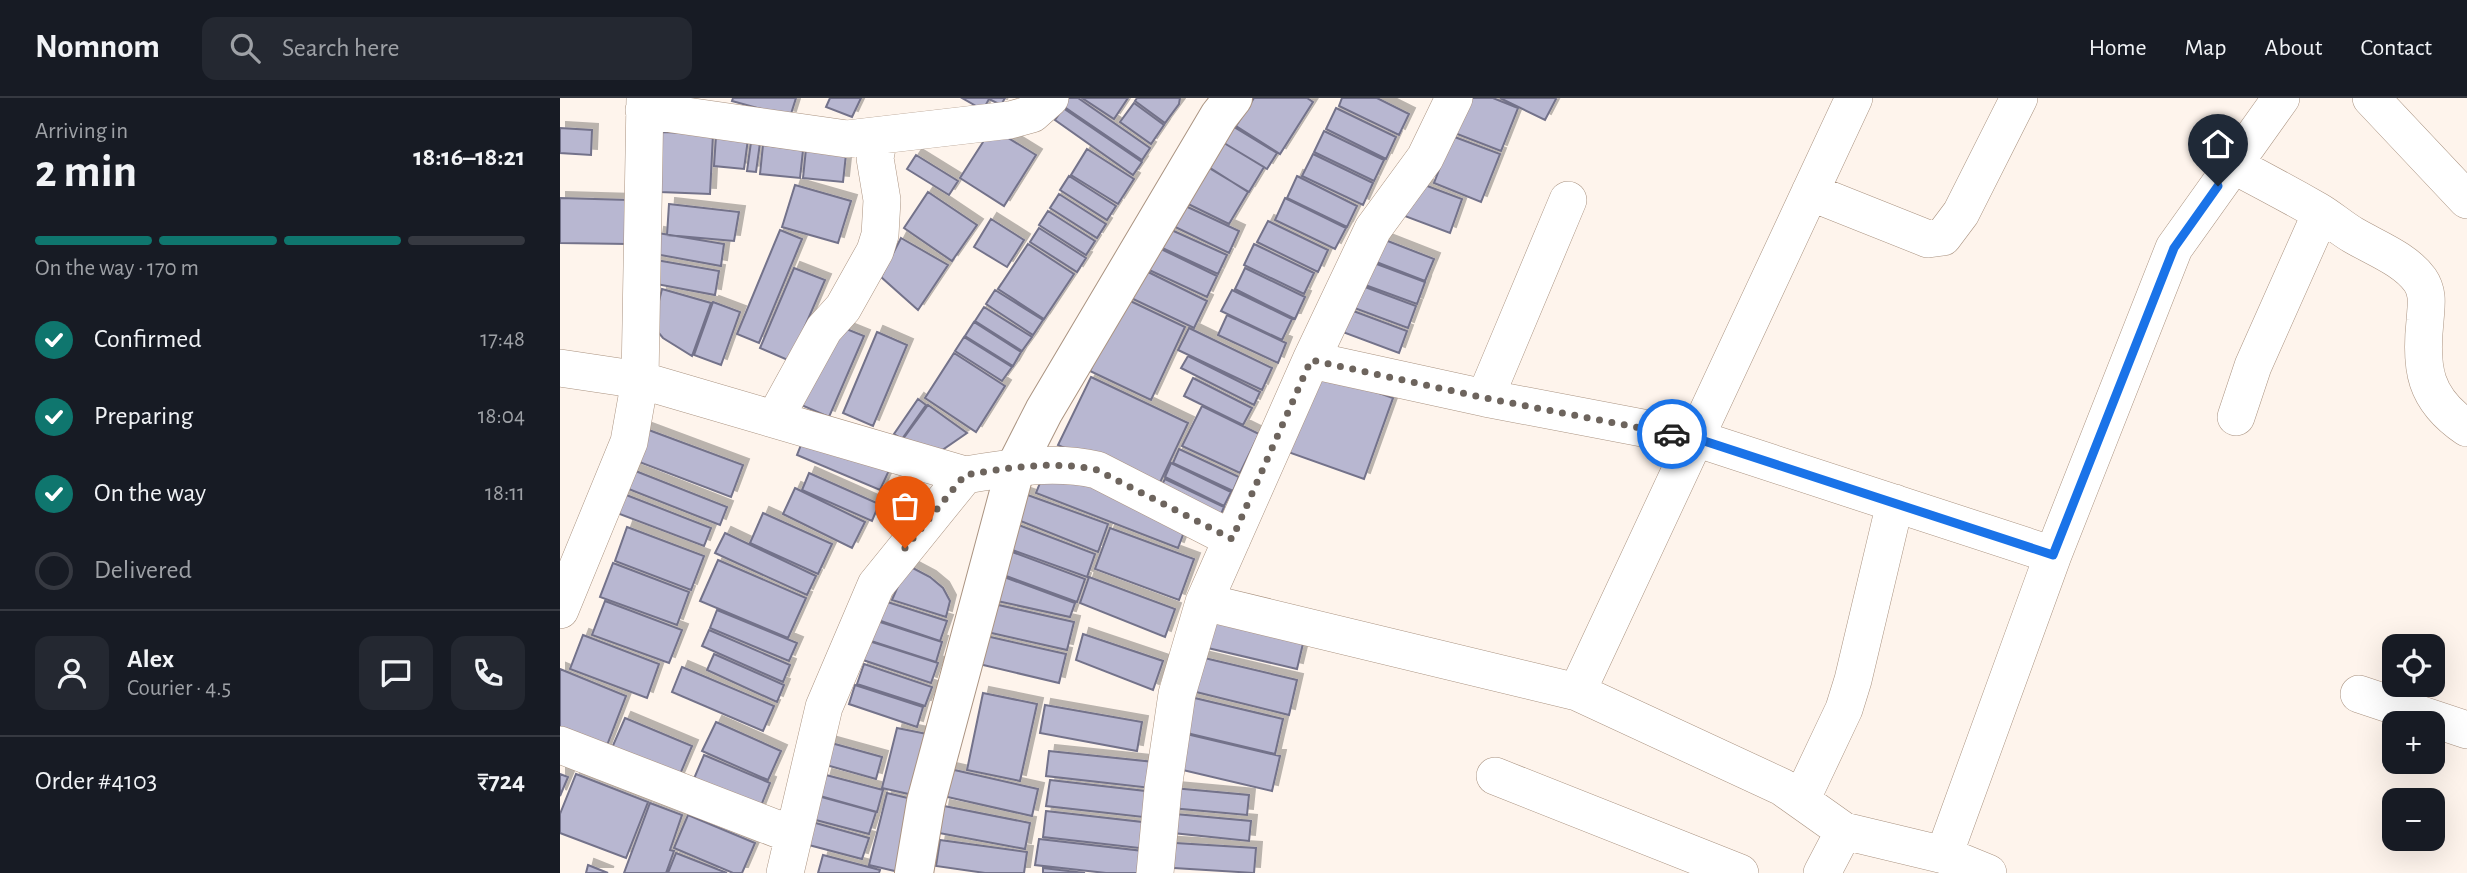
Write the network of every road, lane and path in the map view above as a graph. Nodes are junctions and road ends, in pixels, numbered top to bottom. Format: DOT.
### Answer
graph roads {
  1 [pos="1050,98"];
  2 [pos="1233,98"];
  3 [pos="1454,98"];
  4 [pos="1854,98"];
  5 [pos="2019,98"];
  6 [pos="2281,98"];
  7 [pos="2371,98"];
  8 [pos="644,104"];
  9 [pos="878,137"];
  10 [pos="2233,165"];
  11 [pos="1811,192"];
  12 [pos="1568,200"];
  13 [pos="2467,200"];
  14 [pos="2321,213"];
  15 [pos="1311,360"];
  16 [pos="560,368"];
  17 [pos="640,380"];
  18 [pos="1485,398"];
  19 [pos="2236,417"];
  20 [pos="775,418"];
  21 [pos="2467,428"];
  22 [pos="1695,438"];
  23 [pos="1016,466"];
  24 [pos="965,475"];
  25 [pos="1895,503"];
  26 [pos="1232,539"];
  27 [pos="2053,555"];
  28 [pos="1204,602"];
  29 [pos="560,610"];
  30 [pos="1577,692"];
  31 [pos="2359,694"];
  32 [pos="2467,730"];
  33 [pos="560,745"];
  34 [pos="1495,776"];
  35 [pos="1801,800"];
  36 [pos="1844,831"];
  37 [pos="793,835"];
  38 [pos="1944,855"];
  39 [pos="785,873"];
  40 [pos="914,873"];
  41 [pos="1155,873"];
  42 [pos="1740,873"];
  43 [pos="1822,873"];
  44 [pos="1988,873"];
  1 -- 9 [label="street"];
  2 -- 23 [label="main road"];
  3 -- 15 [label="street"];
  4 -- 11 [label="street"];
  5 -- 11 [label="street"];
  6 -- 10 [label="street"];
  7 -- 13 [label="street"];
  8 -- 9 [label="street"];
  8 -- 17 [label="street"];
  9 -- 20 [label="street"];
  10 -- 14 [label="street"];
  10 -- 27 [label="street"];
  11 -- 22 [label="street"];
  12 -- 18 [label="street"];
  14 -- 19 [label="street"];
  14 -- 21 [label="street"];
  15 -- 18 [label="street"];
  15 -- 26 [label="street"];
  16 -- 17 [label="street"];
  17 -- 20 [label="street"];
  17 -- 29 [label="street"];
  18 -- 22 [label="street"];
  20 -- 24 [label="street"];
  22 -- 25 [label="street"];
  22 -- 30 [label="street"];
  23 -- 24 [label="street"];
  23 -- 26 [label="street"];
  23 -- 40 [label="main road"];
  24 -- 37 [label="street"];
  25 -- 27 [label="street"];
  25 -- 35 [label="street"];
  26 -- 28 [label="street"];
  27 -- 38 [label="street"];
  28 -- 30 [label="street"];
  28 -- 41 [label="street"];
  30 -- 35 [label="street"];
  31 -- 32 [label="street"];
  33 -- 37 [label="street"];
  34 -- 42 [label="street"];
  35 -- 36 [label="street"];
  36 -- 38 [label="street"];
  36 -- 43 [label="street"];
  37 -- 39 [label="street"];
  38 -- 44 [label="street"];
}
